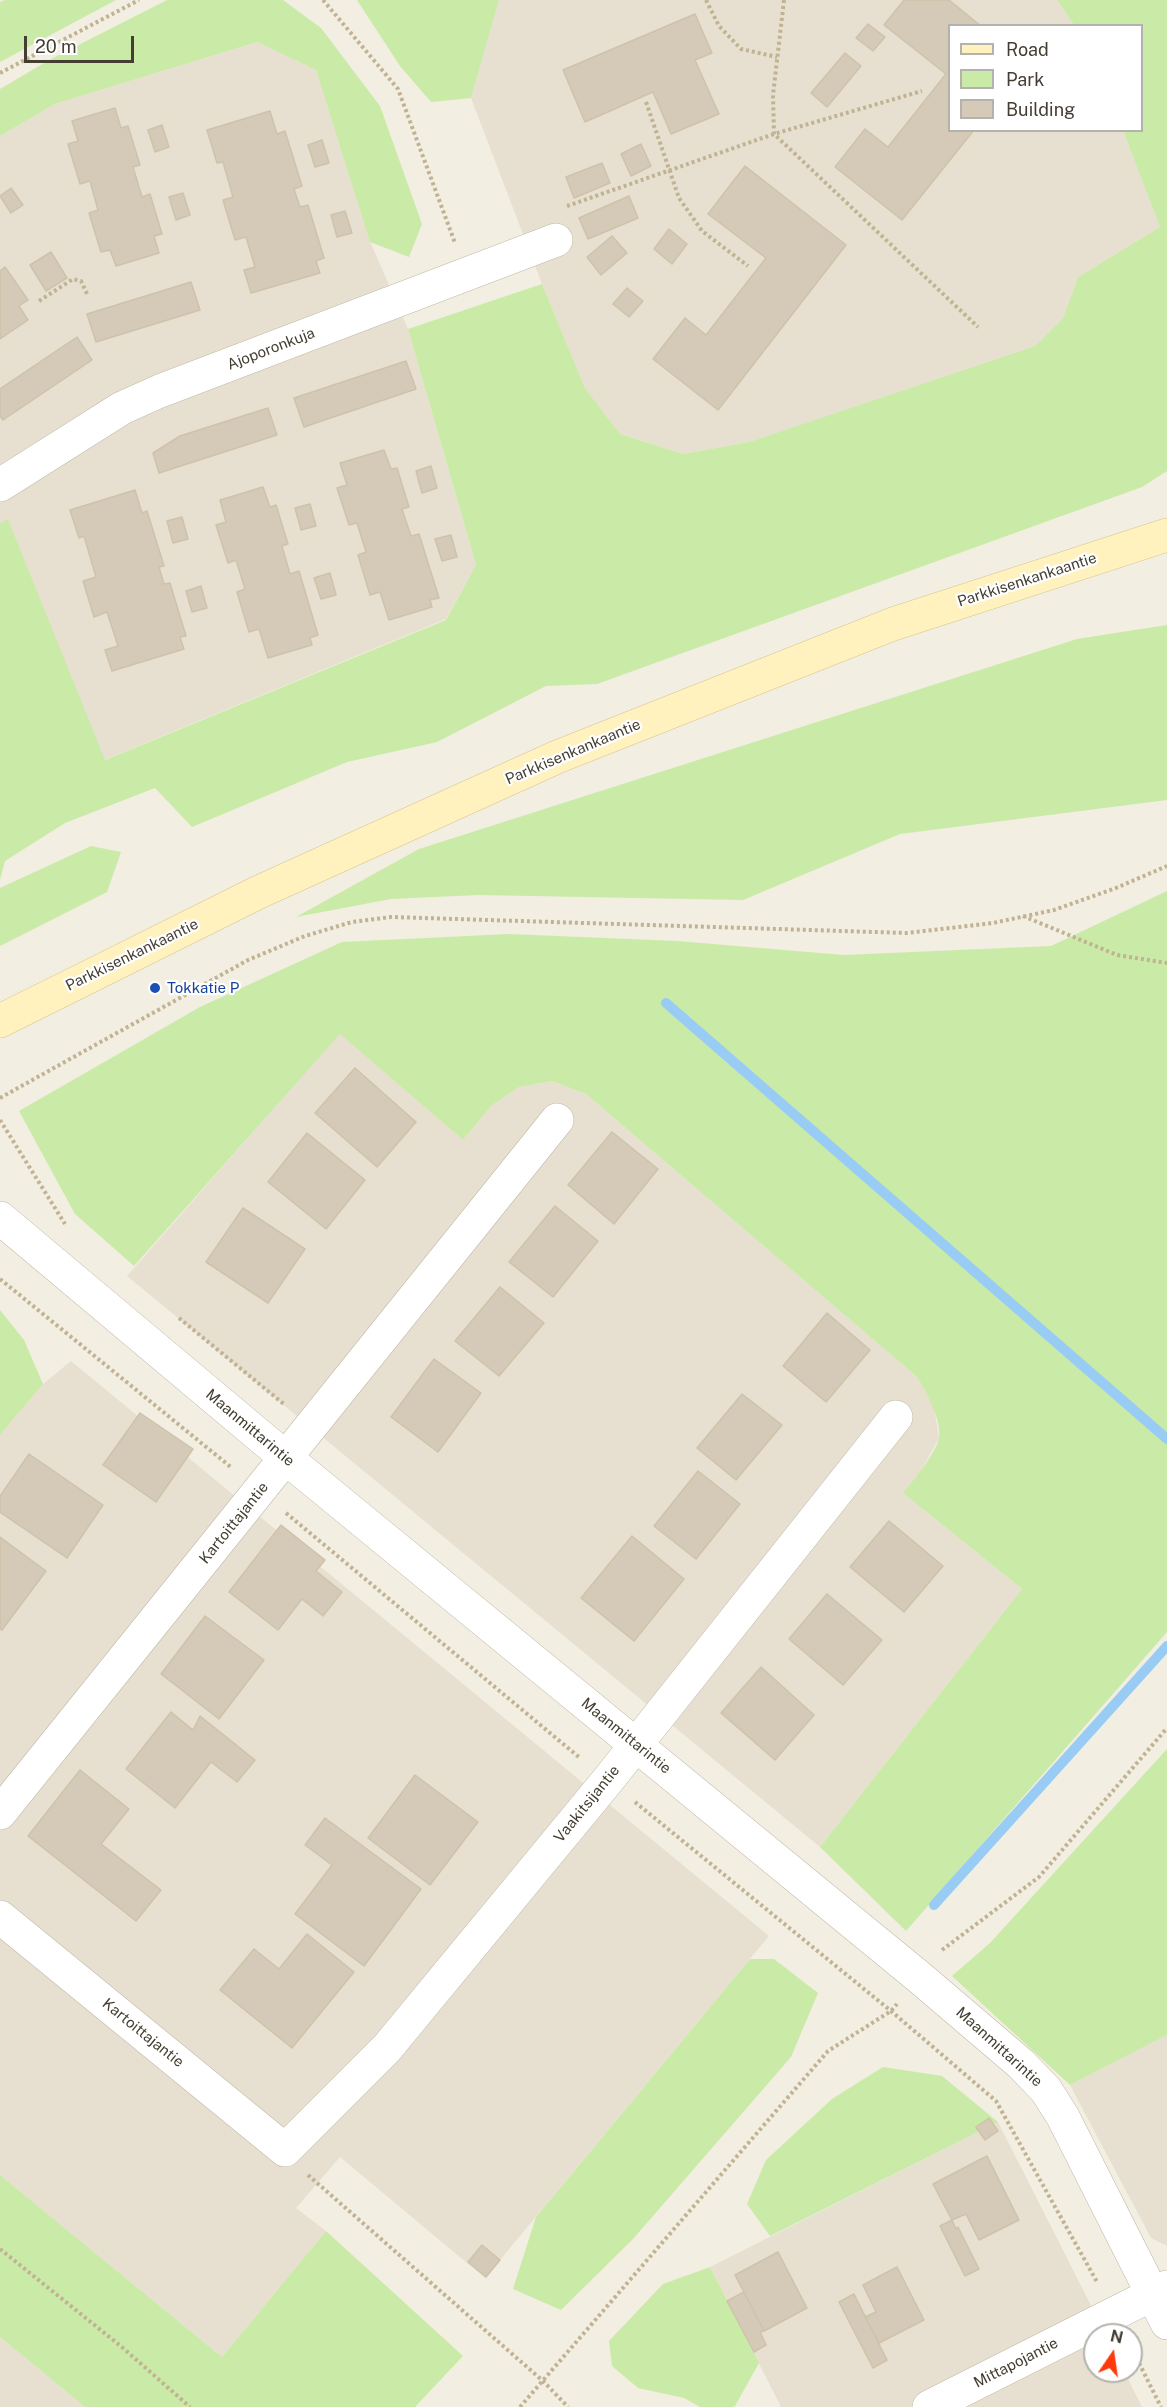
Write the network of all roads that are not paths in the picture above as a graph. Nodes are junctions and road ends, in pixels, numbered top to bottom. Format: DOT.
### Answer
graph roads {
  1 [pos="557,225"];
  2 [pos="0,485"];
  3 [pos="1167,535"];
  4 [pos="0,1021"];
  5 [pos="557,1120"];
  6 [pos="0,1218"];
  7 [pos="896,1417"];
  8 [pos="286,1458"];
  9 [pos="635,1744"];
  10 [pos="0,1813"];
  11 [pos="0,1917"];
  12 [pos="285,2150"];
  13 [pos="1160,2290"];
  14 [pos="1167,2324"];
  15 [pos="929,2407"];
  1 -- 2 [label="street, Ajoporonkuja"];
  3 -- 4 [label="main road, Parkkisenkankaantie"];
  5 -- 8 [label="street, Kartoittajantie"];
  6 -- 8 [label="street, Maanmittarintie"];
  7 -- 9 [label="street, Vaakitsijantie"];
  8 -- 9 [label="street, Maanmittarintie"];
  8 -- 10 [label="street, Kartoittajantie"];
  9 -- 12 [label="street, Vaakitsijantie"];
  9 -- 13 [label="street, Maanmittarintie"];
  11 -- 12 [label="street, Kartoittajantie"];
  13 -- 14 [label="street, Maanmittarintie"];
  13 -- 15 [label="street, Mittapojantie"];
}
